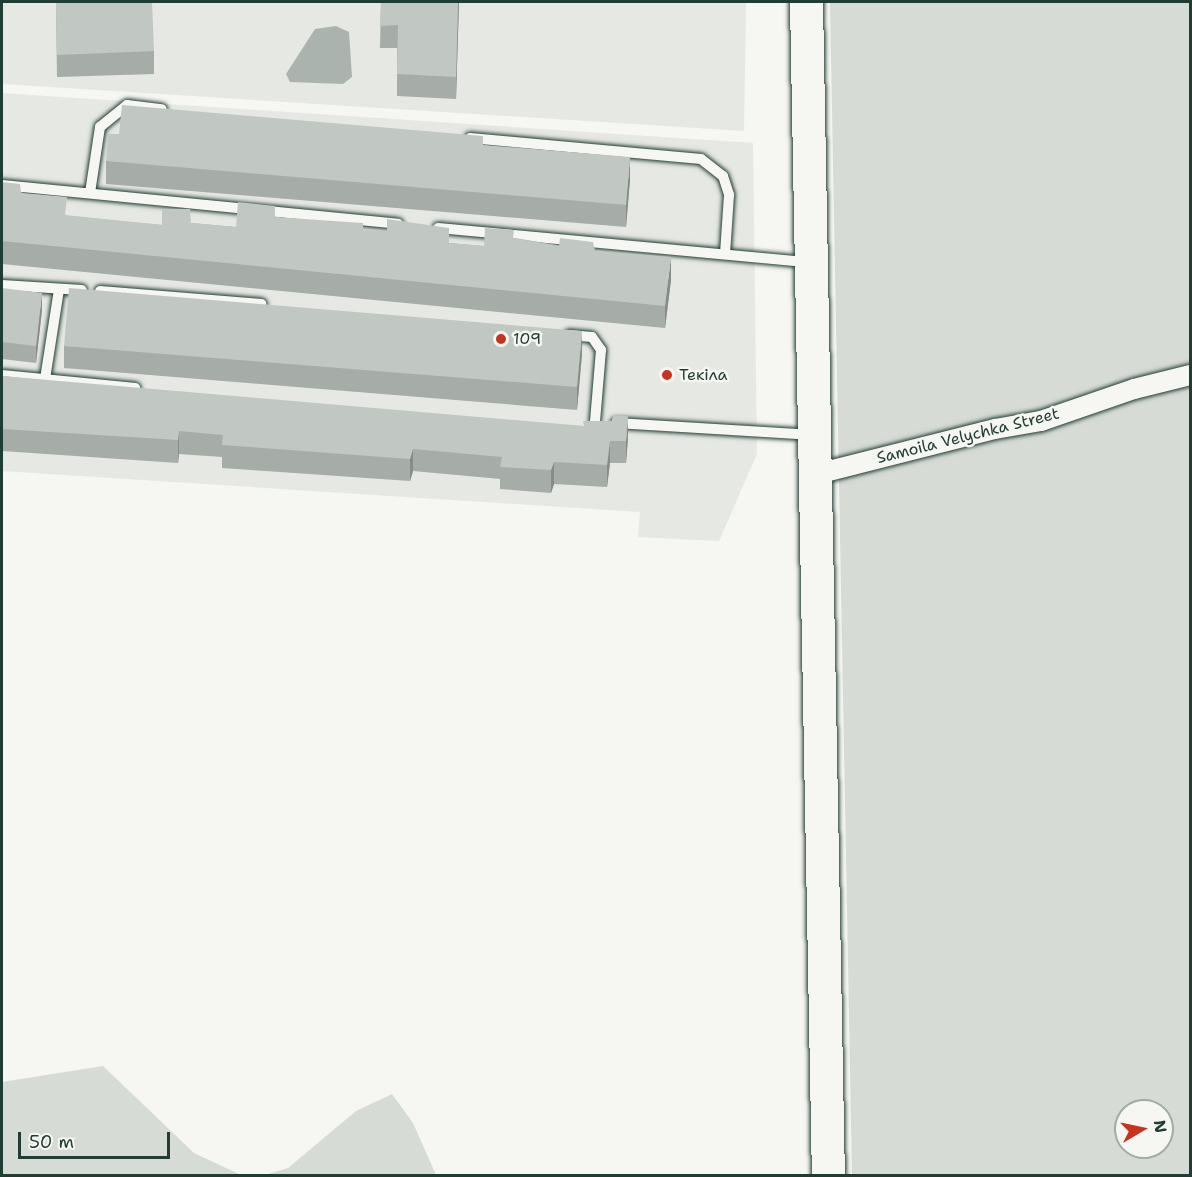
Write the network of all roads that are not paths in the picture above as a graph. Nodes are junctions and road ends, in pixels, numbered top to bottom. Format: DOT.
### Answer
graph roads {
  1 [pos="806,2"];
  2 [pos="175,110"];
  3 [pos="460,137"];
  4 [pos="2,185"];
  5 [pos="90,193"];
  6 [pos="405,225"];
  7 [pos="429,227"];
  8 [pos="725,254"];
  9 [pos="808,262"];
  10 [pos="2,285"];
  11 [pos="59,290"];
  12 [pos="275,306"];
  13 [pos="557,334"];
  14 [pos="2,375"];
  15 [pos="1191,375"];
  16 [pos="45,379"];
  17 [pos="151,389"];
  18 [pos="813,435"];
  19 [pos="813,474"];
  20 [pos="828,1176"];
  1 -- 9 [label="highway"];
  2 -- 5 [label="lane"];
  3 -- 8 [label="lane"];
  4 -- 5 [label="lane"];
  5 -- 6 [label="lane"];
  7 -- 8 [label="lane"];
  8 -- 9 [label="lane"];
  9 -- 18 [label="highway"];
  10 -- 11 [label="lane"];
  11 -- 12 [label="lane"];
  11 -- 16 [label="lane"];
  13 -- 18 [label="lane"];
  14 -- 16 [label="lane"];
  15 -- 19 [label="street, Samoila Velychka Street"];
  16 -- 17 [label="lane"];
  18 -- 19 [label="highway"];
  19 -- 20 [label="highway"];
}
